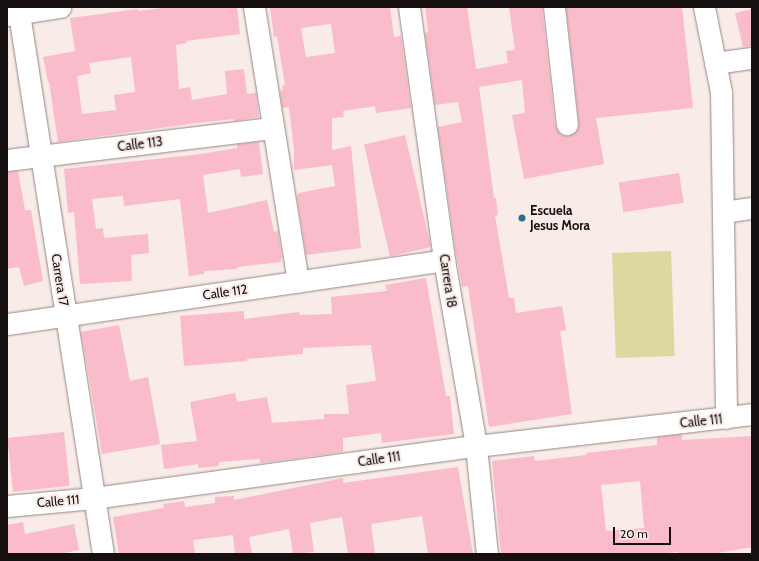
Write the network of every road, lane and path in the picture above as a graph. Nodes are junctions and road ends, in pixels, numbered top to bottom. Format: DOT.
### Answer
graph roads {
  1 [pos="60,7"];
  2 [pos="254,7"];
  3 [pos="409,7"];
  4 [pos="554,7"];
  5 [pos="704,7"];
  6 [pos="15,11"];
  7 [pos="752,58"];
  8 [pos="715,64"];
  9 [pos="567,124"];
  10 [pos="273,128"];
  11 [pos="41,156"];
  12 [pos="7,160"];
  13 [pos="752,208"];
  14 [pos="723,212"];
  15 [pos="444,260"];
  16 [pos="298,281"];
  17 [pos="66,315"];
  18 [pos="7,324"];
  19 [pos="752,414"];
  20 [pos="726,418"];
  21 [pos="476,446"];
  22 [pos="94,498"];
  23 [pos="7,506"];
  24 [pos="103,554"];
  25 [pos="487,554"];
  1 -- 6 [label="street"];
  2 -- 10 [label="street"];
  3 -- 15 [label="street, Carrera 18"];
  4 -- 9 [label="street"];
  5 -- 8 [label="street"];
  6 -- 11 [label="street, Carrera 17"];
  7 -- 8 [label="street"];
  8 -- 14 [label="street"];
  10 -- 11 [label="street, Calle 113"];
  10 -- 16 [label="street"];
  11 -- 12 [label="street, Calle 113"];
  11 -- 17 [label="street, Carrera 17"];
  13 -- 14 [label="street"];
  14 -- 20 [label="street"];
  15 -- 16 [label="street, Calle 112"];
  15 -- 21 [label="street, Carrera 18"];
  16 -- 17 [label="street, Calle 112"];
  17 -- 18 [label="street, Calle 112"];
  17 -- 22 [label="street, Carrera 17"];
  19 -- 20 [label="street, Calle 111"];
  20 -- 21 [label="street, Calle 111"];
  21 -- 22 [label="street, Calle 111"];
  21 -- 25 [label="street, Carrera 18"];
  22 -- 23 [label="street, Calle 111"];
  22 -- 24 [label="street, Carrera 17"];
}
